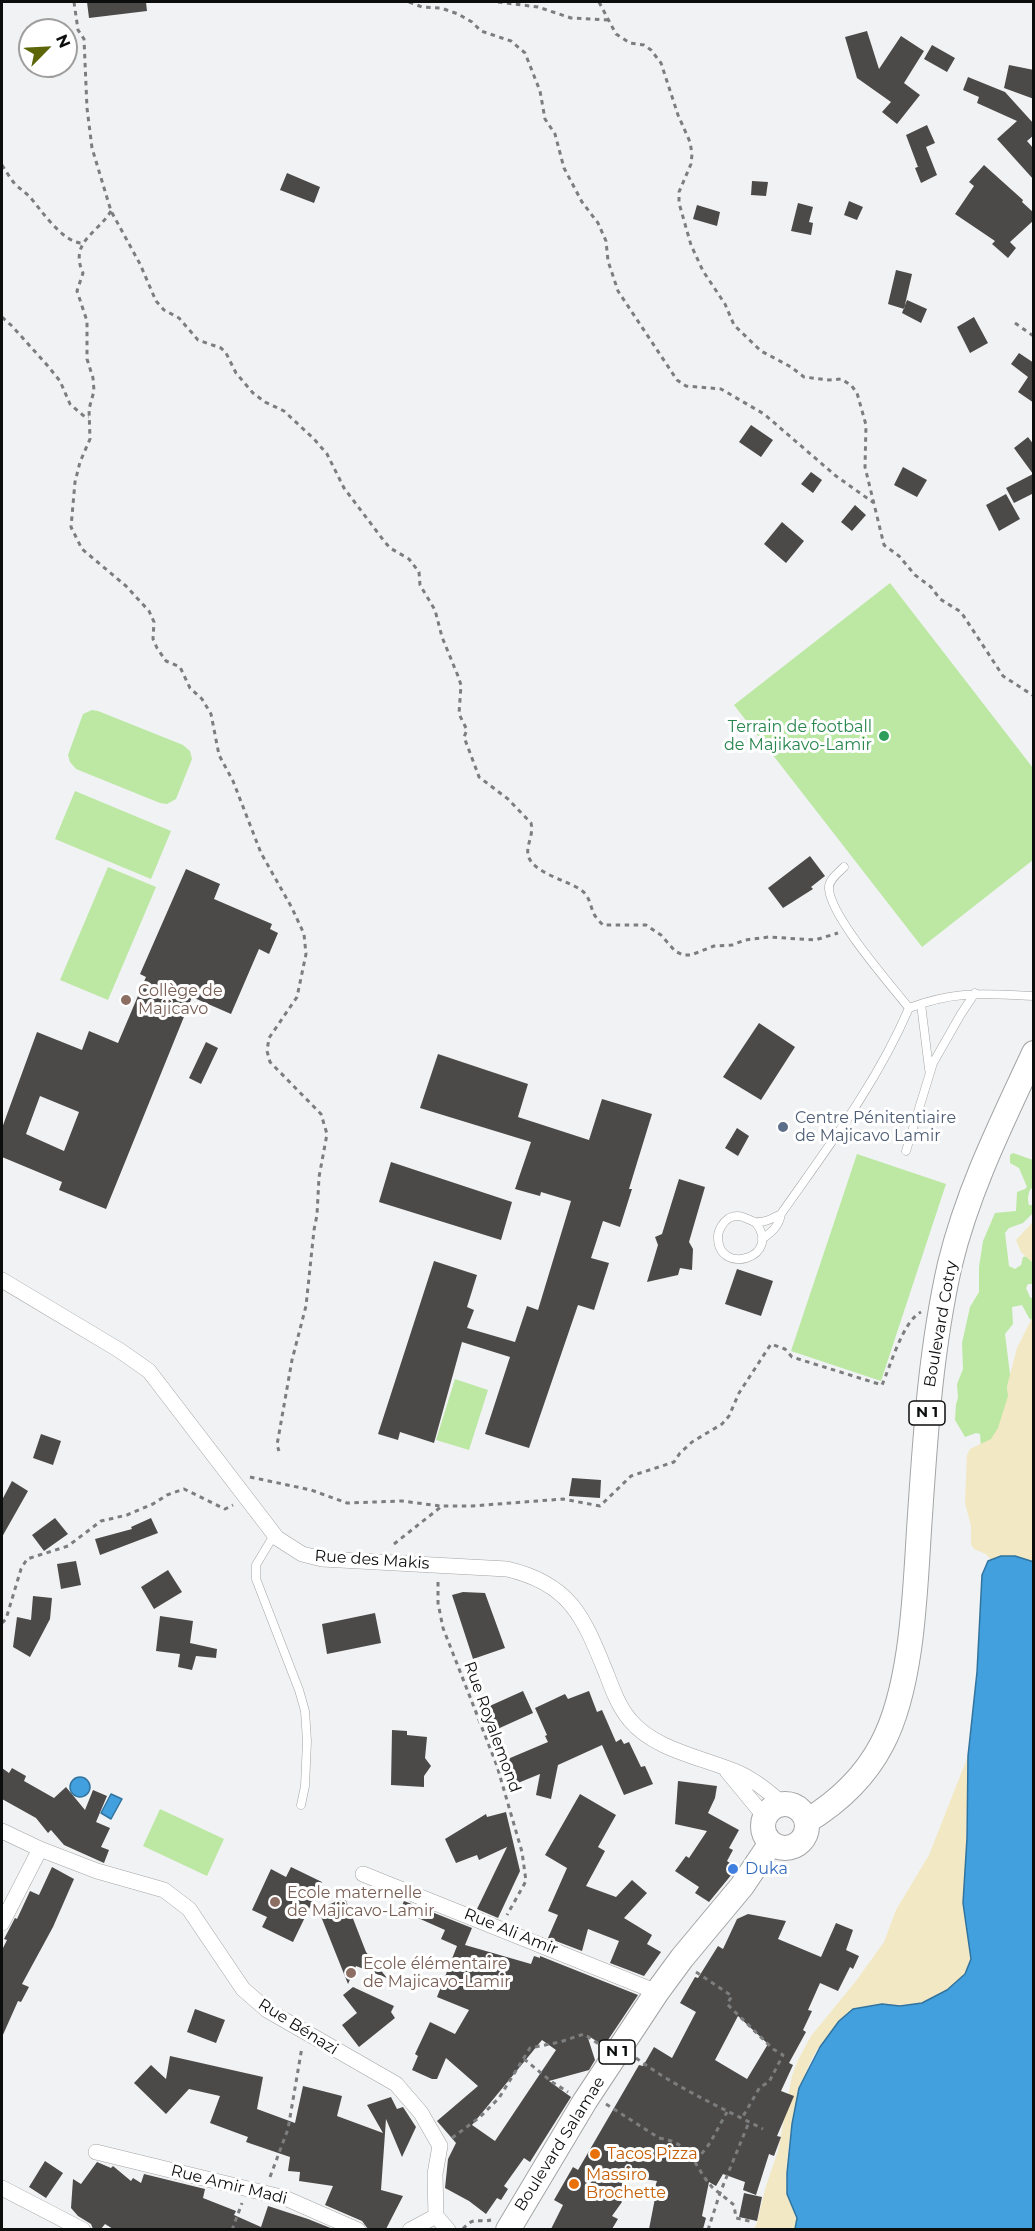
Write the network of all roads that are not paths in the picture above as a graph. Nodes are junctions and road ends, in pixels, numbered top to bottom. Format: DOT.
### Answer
graph roads {
  1 [pos="844,867"];
  2 [pos="975,993"];
  3 [pos="1034,996"];
  4 [pos="921,1004"];
  5 [pos="909,1008"];
  6 [pos="1034,1053"];
  7 [pos="930,1074"];
  8 [pos="906,1152"];
  9 [pos="781,1214"];
  10 [pos="755,1222"];
  11 [pos="762,1239"];
  12 [pos="2,1280"];
  13 [pos="274,1535"];
  14 [pos="725,1768"];
  15 [pos="301,1805"];
  16 [pos="788,1813"];
  17 [pos="2,1831"];
  18 [pos="780,1846"];
  19 [pos="40,1849"];
  20 [pos="363,1874"];
  21 [pos="2,1923"];
  22 [pos="657,1992"];
  23 [pos="96,2152"];
  24 [pos="2,2188"];
  25 [pos="436,2216"];
  26 [pos="509,2228"];
  27 [pos="83,2229"];
  28 [pos="358,2229"];
  29 [pos="410,2229"];
  30 [pos="448,2229"];
  1 -- 5 [label="lane"];
  2 -- 3 [label="lane"];
  2 -- 4 [label="lane"];
  2 -- 7 [label="lane"];
  4 -- 5 [label="lane"];
  4 -- 7 [label="lane"];
  5 -- 9 [label="lane"];
  6 -- 16 [label="main road, Boulevard Cotry / N 1"];
  7 -- 8 [label="lane"];
  9 -- 10 [label="lane"];
  9 -- 11 [label="lane"];
  10 -- 11 [label="lane"];
  10 -- 11 [label="lane"];
  12 -- 13 [label="street, Rue des Makis"];
  13 -- 14 [label="street, Rue des Makis"];
  13 -- 15 [label="lane"];
  14 -- 16 [label="street"];
  14 -- 16 [label="street, Rue des Makis"];
  16 -- 18 [label="main road"];
  16 -- 18 [label="main road"];
  17 -- 19 [label="street, Rue Bénazi"];
  18 -- 22 [label="main road, Boulevard Salamae / N 1"];
  19 -- 21 [label="street"];
  19 -- 25 [label="street, Rue Bénazi"];
  20 -- 22 [label="street, Rue Ali Amir"];
  22 -- 26 [label="main road, Boulevard Salamae / N 1"];
  23 -- 28 [label="street, Rue Amir Madi"];
  24 -- 27 [label="street"];
  25 -- 29 [label="street"];
  25 -- 30 [label="street"];
}
